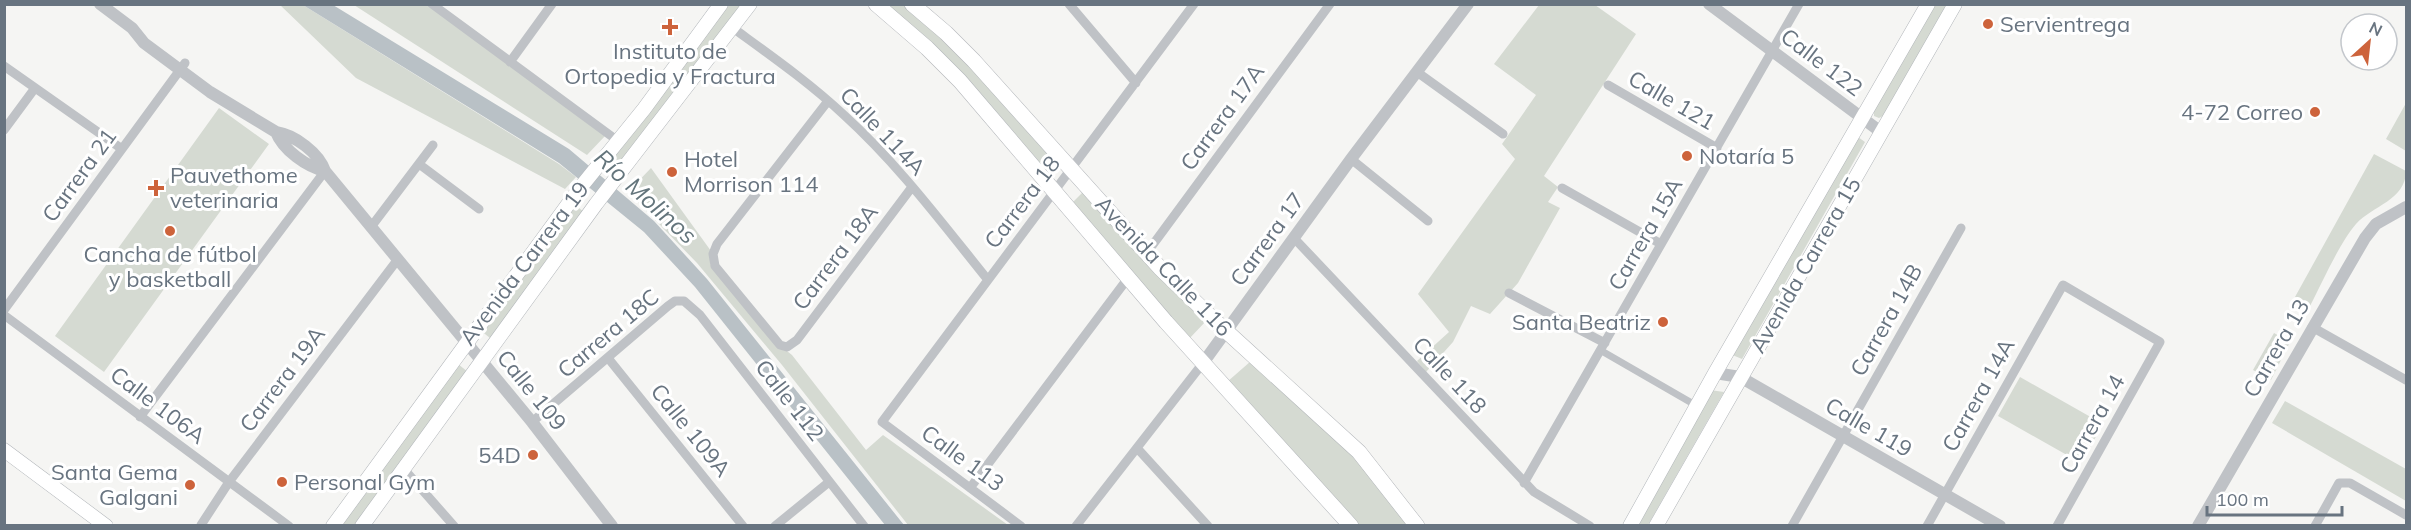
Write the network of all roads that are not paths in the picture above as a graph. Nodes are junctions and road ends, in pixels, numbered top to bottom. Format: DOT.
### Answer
graph roads {
  1 [pos="100,4"];
  2 [pos="432,4"];
  3 [pos="552,4"];
  4 [pos="721,4"];
  5 [pos="750,4"];
  6 [pos="876,4"];
  7 [pos="912,4"];
  8 [pos="1069,4"];
  9 [pos="1194,4"];
  10 [pos="1330,4"];
  11 [pos="1468,4"];
  12 [pos="1709,4"];
  13 [pos="1799,4"];
  14 [pos="1928,4"];
  15 [pos="1955,4"];
  16 [pos="733,28"];
  17 [pos="1772,51"];
  18 [pos="510,62"];
  19 [pos="4,66"];
  20 [pos="182,66"];
  21 [pos="1417,72"];
  22 [pos="1136,83"];
  23 [pos="1608,85"];
  24 [pos="35,88"];
  25 [pos="828,100"];
  26 [pos="1863,118"];
  27 [pos="4,130"];
  28 [pos="1881,132"];
  29 [pos="1503,134"];
  30 [pos="618,141"];
  31 [pos="433,145"];
  32 [pos="1717,148"];
  33 [pos="122,149"];
  34 [pos="1351,159"];
  35 [pos="419,164"];
  36 [pos="1072,169"];
  37 [pos="325,171"];
  38 [pos="912,187"];
  39 [pos="1562,188"];
  40 [pos="1055,191"];
  41 [pos="2406,207"];
  42 [pos="479,209"];
  43 [pos="1428,221"];
  44 [pos="371,227"];
  45 [pos="1960,228"];
  46 [pos="1293,237"];
  47 [pos="1661,244"];
  48 [pos="1146,254"];
  49 [pos="398,259"];
  50 [pos="1128,278"];
  51 [pos="987,280"];
  52 [pos="1509,293"];
  53 [pos="684,301"];
  54 [pos="4,310"];
  55 [pos="4,315"];
  56 [pos="2312,327"];
  57 [pos="1226,331"];
  58 [pos="466,341"];
  59 [pos="2160,342"];
  60 [pos="787,347"];
  61 [pos="1603,347"];
  62 [pos="608,358"];
  63 [pos="481,361"];
  64 [pos="1203,363"];
  65 [pos="1715,373"];
  66 [pos="1740,378"];
  67 [pos="2406,380"];
  68 [pos="1697,405"];
  69 [pos="140,417"];
  70 [pos="532,422"];
  71 [pos="882,422"];
  72 [pos="1843,436"];
  73 [pos="1137,448"];
  74 [pos="4,450"];
  75 [pos="403,468"];
  76 [pos="229,482"];
  77 [pos="829,482"];
  78 [pos="1524,483"];
  79 [pos="970,488"];
  80 [pos="1945,494"];
  81 [pos="2406,516"];
  82 [pos="106,525"];
  83 [pos="201,525"];
  84 [pos="289,525"];
  85 [pos="333,525"];
  86 [pos="362,525"];
  87 [pos="454,525"];
  88 [pos="610,525"];
  89 [pos="743,525"];
  90 [pos="774,525"];
  91 [pos="864,525"];
  92 [pos="1021,525"];
  93 [pos="1076,525"];
  94 [pos="1208,525"];
  95 [pos="1351,525"];
  96 [pos="1418,525"];
  97 [pos="1590,525"];
  98 [pos="1630,525"];
  99 [pos="1656,525"];
  100 [pos="1792,525"];
  101 [pos="1927,525"];
  102 [pos="2000,525"];
  103 [pos="2057,525"];
  104 [pos="2198,525"];
  105 [pos="2315,525"];
  1 -- 20 [label="street, Calle 109"];
  2 -- 18 [label="street"];
  3 -- 18 [label="street"];
  4 -- 30 [label="main road, Avenida Carrera 19"];
  5 -- 16 [label="main road, Avenida Carrera 19"];
  6 -- 40 [label="main road, Avenida Calle 116"];
  7 -- 36 [label="main road, Avenida Calle 116"];
  8 -- 22 [label="street"];
  9 -- 22 [label="street, Carrera 18"];
  10 -- 48 [label="street, Carrera 17A"];
  11 -- 21 [label="street, Carrera 17"];
  12 -- 17 [label="street, Calle 122"];
  13 -- 17 [label="street, Carrera 15A"];
  14 -- 26 [label="main road, Avenida Carrera 15"];
  15 -- 28 [label="main road, Avenida Carrera 15"];
  16 -- 25 [label="street, Calle 114A"];
  16 -- 63 [label="main road, Avenida Carrera 19"];
  17 -- 26 [label="street, Calle 122"];
  17 -- 32 [label="street, Carrera 15A"];
  18 -- 30 [label="street"];
  19 -- 24 [label="street"];
  20 -- 33 [label="street, Carrera 21"];
  20 -- 37 [label="street, Calle 109"];
  21 -- 29 [label="street"];
  21 -- 34 [label="street, Carrera 17"];
  22 -- 36 [label="street, Carrera 18"];
  23 -- 32 [label="street, Calle 121"];
  24 -- 27 [label="street"];
  24 -- 33 [label="street"];
  25 -- 38 [label="street, Calle 114A"];
  25 -- 60 [label="street, Calle 112"];
  26 -- 28 [label="street, Calle 122"];
  26 -- 65 [label="main road, Avenida Carrera 15"];
  28 -- 66 [label="main road, Avenida Carrera 15"];
  30 -- 58 [label="main road, Avenida Carrera 19"];
  31 -- 35 [label="street"];
  32 -- 47 [label="street, Carrera 15A"];
  33 -- 54 [label="street, Carrera 21"];
  34 -- 43 [label="street"];
  34 -- 46 [label="street, Carrera 17"];
  35 -- 42 [label="street"];
  35 -- 44 [label="street"];
  36 -- 40 [label="street, Carrera 18"];
  36 -- 48 [label="main road, Avenida Calle 116"];
  37 -- 44 [label="street, Calle 109"];
  37 -- 69 [label="street"];
  38 -- 51 [label="street, Calle 114A"];
  38 -- 60 [label="street, Carrera 18A"];
  39 -- 47 [label="street"];
  40 -- 50 [label="main road, Avenida Calle 116"];
  40 -- 51 [label="street, Carrera 18"];
  41 -- 56 [label="street, Carrera 13"];
  44 -- 49 [label="street, Calle 109"];
  45 -- 72 [label="street, Carrera 14B"];
  46 -- 57 [label="street, Carrera 17"];
  46 -- 78 [label="street, Calle 118"];
  47 -- 61 [label="street, Carrera 15A"];
  48 -- 57 [label="main road, Avenida Calle 116"];
  49 -- 58 [label="street, Calle 109"];
  49 -- 76 [label="street, Carrera 19A"];
  50 -- 64 [label="main road, Avenida Calle 116"];
  50 -- 79 [label="street"];
  51 -- 71 [label="street, Carrera 18"];
  52 -- 61 [label="street"];
  53 -- 62 [label="street, Carrera 18C"];
  53 -- 77 [label="street, Calle 112"];
  55 -- 69 [label="street, Calle 106A"];
  56 -- 67 [label="street"];
  56 -- 104 [label="street, Carrera 13"];
  57 -- 64 [label="street, Carrera 17"];
  57 -- 96 [label="main road, Avenida Calle 116"];
  58 -- 63 [label="street, Calle 109"];
  58 -- 85 [label="main road, Avenida Carrera 19"];
  59 -- 80 [label="street, Carrera 14A"];
  59 -- 103 [label="street, Carrera 14"];
  61 -- 68 [label="street"];
  61 -- 78 [label="street, Carrera 15A"];
  62 -- 70 [label="street, Carrera 18C"];
  62 -- 89 [label="street, Calle 109A"];
  63 -- 70 [label="street, Calle 109"];
  63 -- 75 [label="main road, Avenida Carrera 19"];
  64 -- 73 [label="street, Carrera 17"];
  64 -- 95 [label="main road, Avenida Calle 116"];
  65 -- 66 [label="street, Calle 119"];
  65 -- 68 [label="main road, Avenida Carrera 15"];
  66 -- 72 [label="street, Calle 119"];
  66 -- 99 [label="main road, Avenida Carrera 15"];
  68 -- 98 [label="main road, Avenida Carrera 15"];
  69 -- 76 [label="street, Calle 106A"];
  70 -- 88 [label="street, Calle 109"];
  71 -- 79 [label="street, Calle 113"];
  72 -- 80 [label="street, Calle 119"];
  72 -- 100 [label="street, Carrera 14B"];
  73 -- 93 [label="street, Carrera 17"];
  73 -- 94 [label="street"];
  74 -- 82 [label="main road"];
  75 -- 86 [label="main road, Avenida Carrera 19"];
  75 -- 87 [label="street"];
  76 -- 83 [label="street, Carrera 19A"];
  76 -- 84 [label="street, Calle 106A"];
  77 -- 90 [label="street"];
  77 -- 91 [label="street, Calle 112"];
  78 -- 97 [label="street, Calle 118"];
  79 -- 92 [label="street, Calle 113"];
  80 -- 101 [label="street, Carrera 14A"];
  80 -- 102 [label="street, Calle 119"];
  81 -- 105 [label="street"];
}
